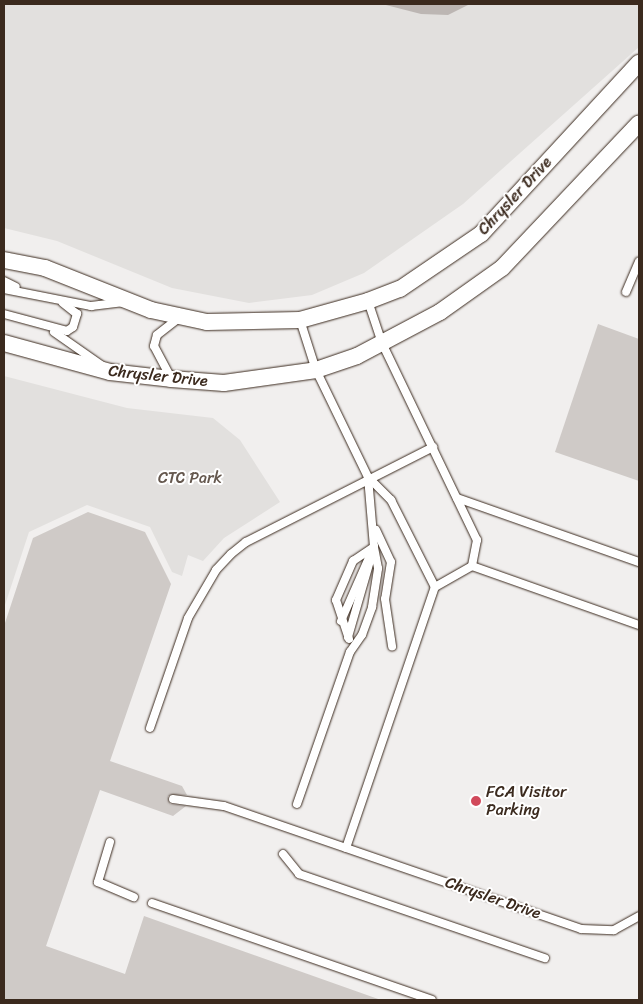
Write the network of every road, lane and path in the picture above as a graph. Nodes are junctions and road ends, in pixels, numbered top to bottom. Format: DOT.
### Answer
graph roads {
  1 [pos="639,63"];
  2 [pos="639,123"];
  3 [pos="4,260"];
  4 [pos="639,262"];
  5 [pos="4,281"];
  6 [pos="4,289"];
  7 [pos="22,290"];
  8 [pos="626,292"];
  9 [pos="57,300"];
  10 [pos="126,302"];
  11 [pos="368,302"];
  12 [pos="4,316"];
  13 [pos="178,318"];
  14 [pos="300,320"];
  15 [pos="48,329"];
  16 [pos="4,343"];
  17 [pos="382,343"];
  18 [pos="316,370"];
  19 [pos="110,372"];
  20 [pos="171,379"];
  21 [pos="433,447"];
  22 [pos="368,477"];
  23 [pos="456,498"];
  24 [pos="374,526"];
  25 [pos="374,547"];
  26 [pos="639,562"];
  27 [pos="472,566"];
  28 [pos="435,587"];
  29 [pos="341,621"];
  30 [pos="639,626"];
  31 [pos="348,637"];
  32 [pos="392,646"];
  33 [pos="350,652"];
  34 [pos="150,728"];
  35 [pos="172,799"];
  36 [pos="297,804"];
  37 [pos="110,842"];
  38 [pos="346,848"];
  39 [pos="283,854"];
  40 [pos="134,897"];
  41 [pos="152,903"];
  42 [pos="639,916"];
  43 [pos="545,958"];
  44 [pos="432,1000"];
  1 -- 11 [label="street, Chrysler Drive"];
  2 -- 17 [label="street, Chrysler Drive"];
  3 -- 10 [label="street, Chrysler Drive"];
  4 -- 8 [label="lane"];
  5 -- 7 [label="lane"];
  6 -- 7 [label="lane"];
  7 -- 9 [label="lane"];
  9 -- 10 [label="lane"];
  9 -- 15 [label="lane"];
  10 -- 13 [label="street, Chrysler Drive"];
  11 -- 14 [label="street, Chrysler Drive"];
  11 -- 17 [label="lane"];
  12 -- 15 [label="lane"];
  13 -- 14 [label="street, Chrysler Drive"];
  13 -- 20 [label="lane"];
  14 -- 18 [label="lane"];
  15 -- 19 [label="lane"];
  16 -- 19 [label="street, Chrysler Drive"];
  17 -- 18 [label="street, Chrysler Drive"];
  17 -- 21 [label="lane"];
  18 -- 20 [label="street, Chrysler Drive"];
  18 -- 22 [label="lane"];
  19 -- 20 [label="street, Chrysler Drive"];
  21 -- 22 [label="lane"];
  21 -- 23 [label="lane"];
  22 -- 24 [label="lane"];
  22 -- 28 [label="lane"];
  22 -- 34 [label="lane"];
  23 -- 26 [label="lane"];
  23 -- 27 [label="lane"];
  24 -- 25 [label="lane"];
  24 -- 32 [label="lane"];
  25 -- 29 [label="lane"];
  25 -- 29 [label="lane"];
  25 -- 31 [label="lane"];
  25 -- 33 [label="lane"];
  27 -- 28 [label="lane"];
  27 -- 30 [label="lane"];
  28 -- 38 [label="lane"];
  29 -- 31 [label="lane"];
  31 -- 33 [label="lane"];
  33 -- 36 [label="lane"];
  35 -- 38 [label="lane, Chrysler Drive"];
  37 -- 40 [label="lane"];
  38 -- 42 [label="lane, Chrysler Drive"];
  39 -- 43 [label="lane"];
  41 -- 44 [label="lane"];
}
